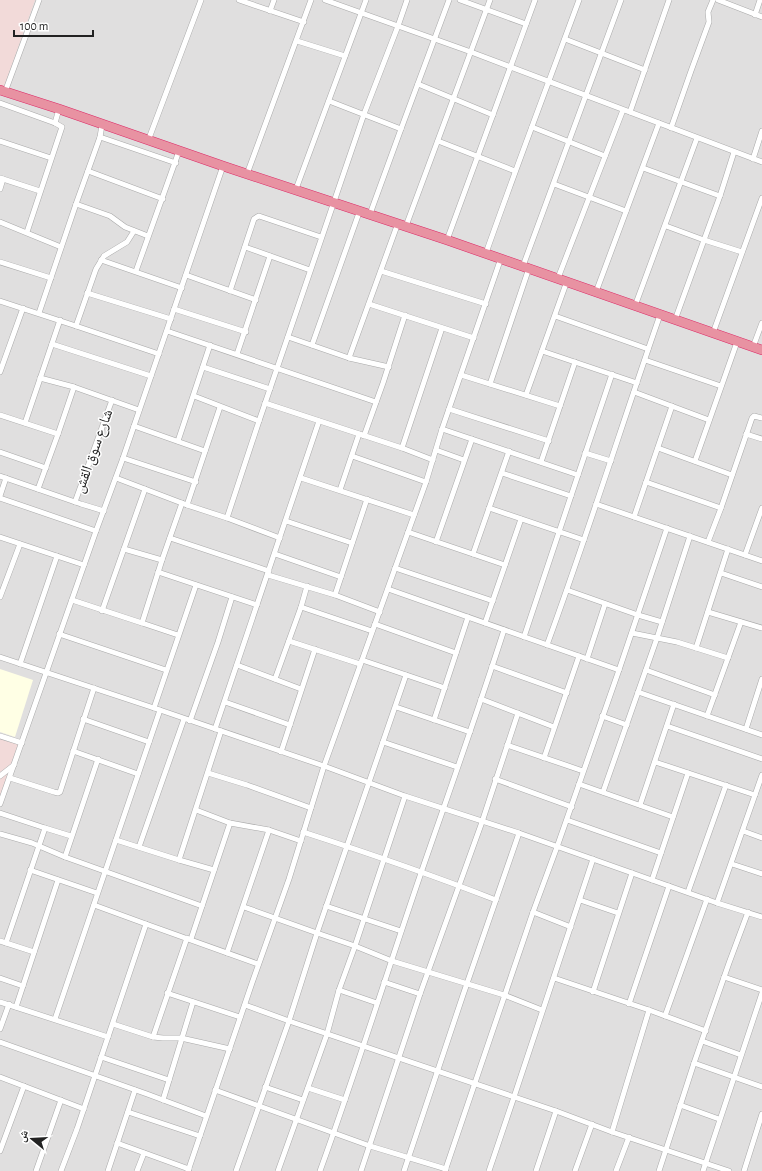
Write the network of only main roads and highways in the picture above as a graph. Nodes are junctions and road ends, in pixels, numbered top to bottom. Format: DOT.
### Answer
graph roads {
  1 [pos="2,91"];
  2 [pos="758,349"];
  1 -- 2 [label="highway"];
}
